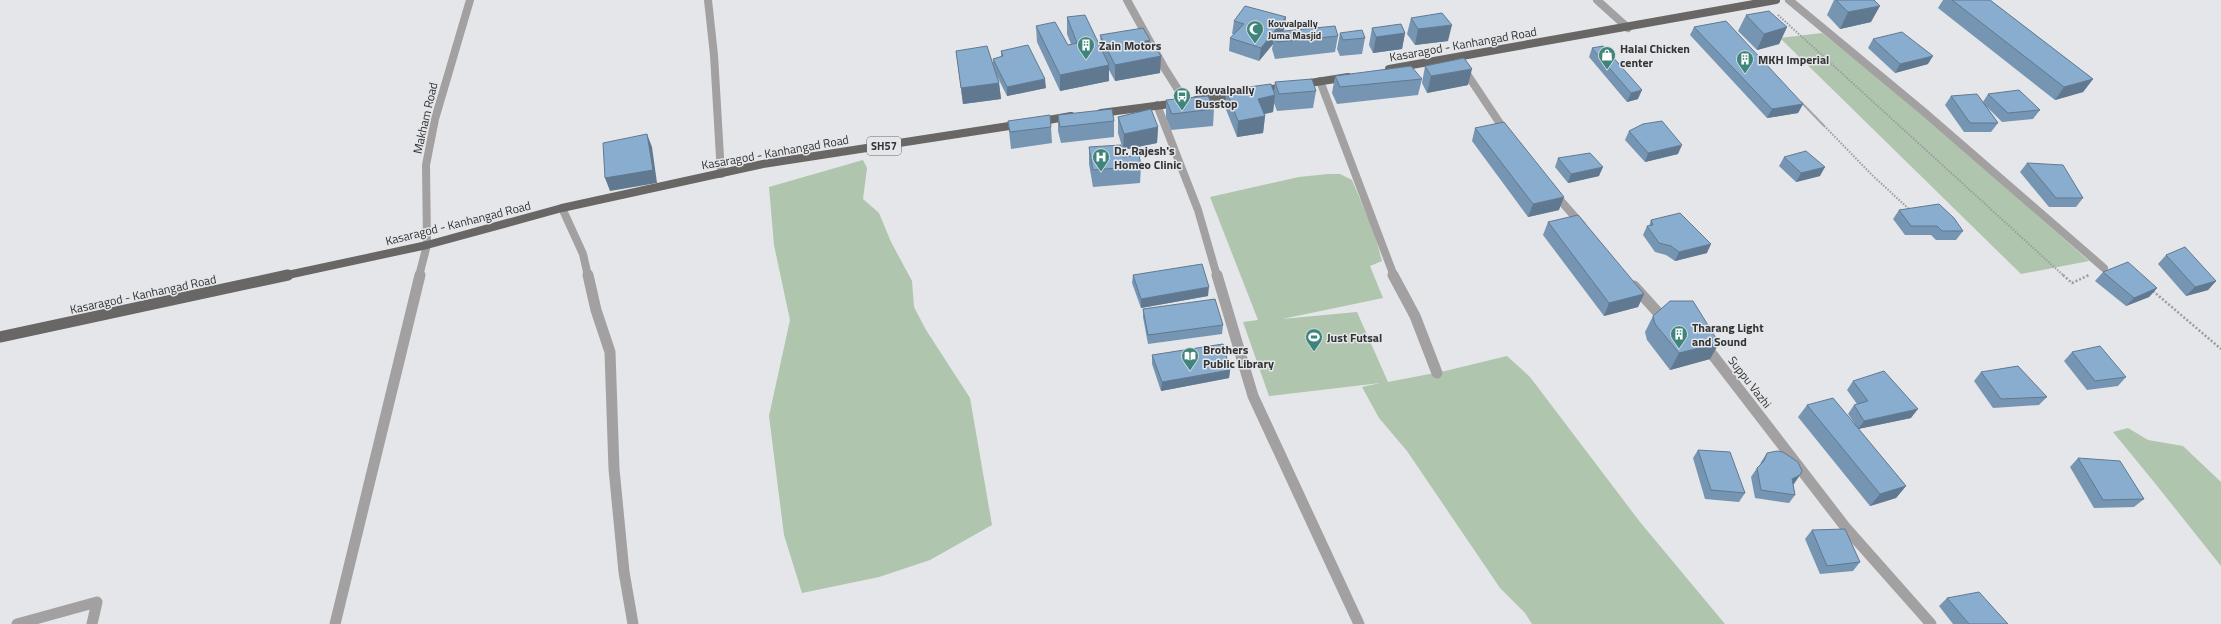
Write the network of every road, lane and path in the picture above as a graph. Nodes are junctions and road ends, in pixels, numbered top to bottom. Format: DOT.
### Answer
graph roads {
  1 [pos="470,0"];
  2 [pos="708,0"];
  3 [pos="1127,0"];
  4 [pos="1597,0"];
  5 [pos="1776,0"];
  6 [pos="1789,0"];
  7 [pos="1628,28"];
  8 [pos="1456,58"];
  9 [pos="1381,71"];
  10 [pos="1358,75"];
  11 [pos="1320,81"];
  12 [pos="1799,100"];
  13 [pos="1186,102"];
  14 [pos="1157,105"];
  15 [pos="1094,113"];
  16 [pos="1079,115"];
  17 [pos="1514,146"];
  18 [pos="721,174"];
  19 [pos="1544,182"];
  20 [pos="562,208"];
  21 [pos="1911,211"];
  22 [pos="1590,235"];
  23 [pos="427,245"];
  24 [pos="2104,268"];
  25 [pos="1626,276"];
  26 [pos="1677,318"];
  27 [pos="1698,336"];
  28 [pos="0,337"];
  29 [pos="1437,373"];
  30 [pos="17,624"];
  31 [pos="92,624"];
  32 [pos="335,624"];
  33 [pos="633,624"];
  34 [pos="1359,624"];
  35 [pos="1931,624"];
  1 -- 23 [label="street, Makham Road"];
  2 -- 18 [label="street"];
  3 -- 13 [label="street"];
  4 -- 7 [label="street"];
  5 -- 7 [label="main road, Kasaragod - Kanhangad Road"];
  6 -- 24 [label="street"];
  7 -- 8 [label="main road, Kasaragod - Kanhangad Road"];
  8 -- 9 [label="main road, Kasaragod - Kanhangad Road"];
  8 -- 17 [label="street"];
  10 -- 11 [label="main road"];
  11 -- 13 [label="main road"];
  11 -- 29 [label="street"];
  12 -- 21 [label="path"];
  13 -- 14 [label="main road"];
  14 -- 15 [label="main road"];
  14 -- 34 [label="street"];
  16 -- 18 [label="main road, Kasaragod - Kanhangad Road / SH57"];
  18 -- 20 [label="main road, Kasaragod - Kanhangad Road / SH57"];
  19 -- 22 [label="street"];
  20 -- 23 [label="main road, Kasaragod - Kanhangad Road / SH57"];
  20 -- 33 [label="street"];
  23 -- 28 [label="main road, Kasaragod - Kanhangad Road / SH57"];
  23 -- 32 [label="street, Makham Road"];
  25 -- 26 [label="street"];
  27 -- 35 [label="street, Suppu Vazhi"];
  30 -- 31 [label="street"];
}
